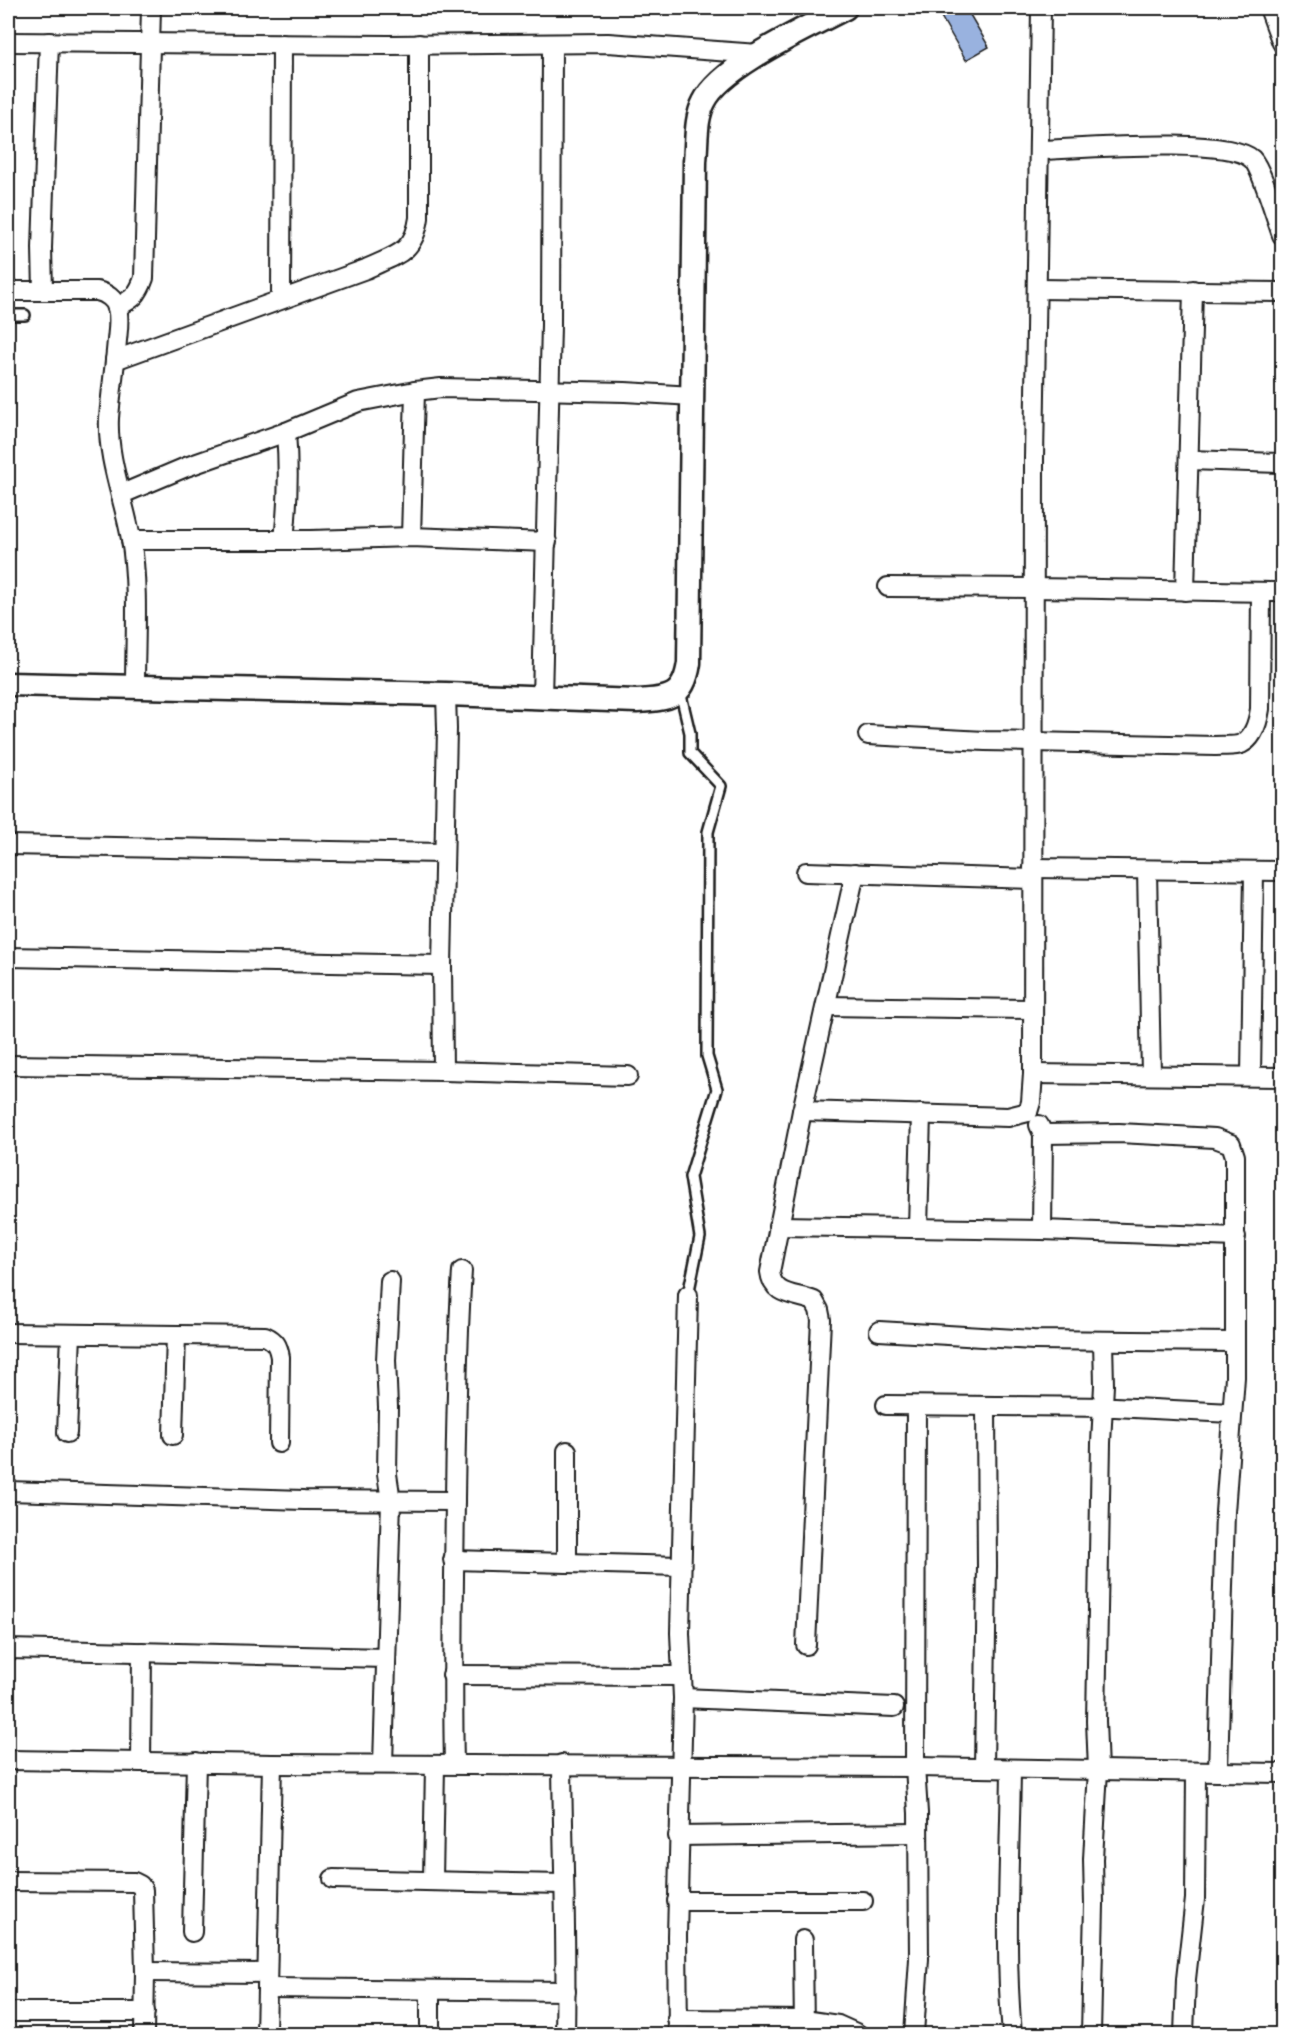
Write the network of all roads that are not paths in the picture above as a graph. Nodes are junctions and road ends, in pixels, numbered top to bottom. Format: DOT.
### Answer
graph roads {
  1 [pos="151,8"];
  2 [pos="845,8"];
  3 [pos="1041,8"];
  4 [pos="1269,8"];
  5 [pos="8,42"];
  6 [pos="50,42"];
  7 [pos="1282,43"];
  8 [pos="151,44"];
  9 [pos="282,44"];
  10 [pos="419,44"];
  11 [pos="552,44"];
  12 [pos="758,54"];
  13 [pos="1039,150"];
  14 [pos="1282,235"];
  15 [pos="1037,289"];
  16 [pos="8,291"];
  17 [pos="42,291"];
  18 [pos="1193,291"];
  19 [pos="1282,292"];
  20 [pos="281,298"];
  21 [pos="117,307"];
  22 [pos="8,315"];
  23 [pos="26,315"];
  24 [pos="115,360"];
  25 [pos="415,391"];
  26 [pos="549,391"];
  27 [pos="693,396"];
  28 [pos="286,432"];
  29 [pos="1189,460"];
  30 [pos="1282,463"];
  31 [pos="122,494"];
  32 [pos="411,537"];
  33 [pos="131,540"];
  34 [pos="284,540"];
  35 [pos="547,542"];
  36 [pos="888,587"];
  37 [pos="1034,587"];
  38 [pos="1185,591"];
  39 [pos="1261,592"];
  40 [pos="1282,592"];
  41 [pos="8,684"];
  42 [pos="135,686"];
  43 [pos="680,691"];
  44 [pos="446,694"];
  45 [pos="542,698"];
  46 [pos="868,735"];
  47 [pos="1033,741"];
  48 [pos="8,845"];
  49 [pos="444,853"];
  50 [pos="1147,870"];
  51 [pos="1254,871"];
  52 [pos="806,872"];
  53 [pos="1282,872"];
  54 [pos="855,873"];
  55 [pos="1033,873"];
  56 [pos="8,957"];
  57 [pos="442,965"];
  58 [pos="826,1006"];
  59 [pos="1033,1009"];
  60 [pos="8,1065"];
  61 [pos="443,1071"];
  62 [pos="1033,1074"];
  63 [pos="1151,1074"];
  64 [pos="628,1076"];
  65 [pos="1251,1076"];
  66 [pos="1282,1077"];
  67 [pos="802,1111"];
  68 [pos="1028,1112"];
  69 [pos="921,1114"];
  70 [pos="1043,1134"];
  71 [pos="778,1226"];
  72 [pos="918,1228"];
  73 [pos="1042,1230"];
  74 [pos="1236,1237"];
  75 [pos="462,1270"];
  76 [pos="390,1281"];
  77 [pos="688,1295"];
  78 [pos="879,1331"];
  79 [pos="8,1333"];
  80 [pos="71,1334"];
  81 [pos="176,1335"];
  82 [pos="1103,1341"];
  83 [pos="1234,1342"];
  84 [pos="886,1405"];
  85 [pos="916,1406"];
  86 [pos="986,1406"];
  87 [pos="1102,1407"];
  88 [pos="1231,1413"];
  89 [pos="67,1433"];
  90 [pos="173,1434"];
  91 [pos="279,1443"];
  92 [pos="567,1451"];
  93 [pos="8,1491"];
  94 [pos="391,1501"];
  95 [pos="455,1501"];
  96 [pos="453,1560"];
  97 [pos="567,1563"];
  98 [pos="681,1566"];
  99 [pos="806,1645"];
  100 [pos="8,1649"];
  101 [pos="142,1652"];
  102 [pos="386,1658"];
  103 [pos="452,1675"];
  104 [pos="680,1676"];
  105 [pos="683,1698"];
  106 [pos="894,1707"];
  107 [pos="8,1760"];
  108 [pos="141,1762"];
  109 [pos="196,1762"];
  110 [pos="272,1764"];
  111 [pos="383,1764"];
  112 [pos="454,1764"];
  113 [pos="562,1764"];
  114 [pos="435,1765"];
  115 [pos="682,1767"];
  116 [pos="915,1767"];
  117 [pos="984,1768"];
  118 [pos="1011,1769"];
  119 [pos="1098,1770"];
  120 [pos="1196,1772"];
  121 [pos="1218,1772"];
  122 [pos="1282,1773"];
  123 [pos="918,1833"];
  124 [pos="678,1836"];
  125 [pos="333,1879"];
  126 [pos="433,1880"];
  127 [pos="8,1881"];
  128 [pos="563,1884"];
  129 [pos="677,1901"];
  130 [pos="863,1901"];
  131 [pos="192,1932"];
  132 [pos="803,1940"];
  133 [pos="145,1972"];
  134 [pos="267,1981"];
  135 [pos="430,1991"];
  136 [pos="566,1991"];
  137 [pos="8,2012"];
  138 [pos="145,2012"];
  139 [pos="677,2027"];
  140 [pos="804,2027"];
  141 [pos="144,2034"];
  142 [pos="266,2034"];
  143 [pos="430,2034"];
  144 [pos="565,2034"];
  145 [pos="858,2034"];
  146 [pos="915,2034"];
  147 [pos="1012,2034"];
  148 [pos="1091,2034"];
  149 [pos="1184,2034"];
  1 -- 8 [label="street"];
  2 -- 12 [label="street"];
  3 -- 13 [label="street"];
  4 -- 7 [label="street"];
  5 -- 6 [label="street"];
  6 -- 8 [label="street"];
  6 -- 17 [label="street"];
  8 -- 9 [label="street"];
  8 -- 21 [label="street"];
  9 -- 10 [label="street"];
  9 -- 20 [label="street"];
  10 -- 11 [label="street"];
  10 -- 20 [label="street"];
  11 -- 12 [label="street"];
  11 -- 26 [label="street"];
  12 -- 27 [label="street"];
  13 -- 14 [label="street"];
  13 -- 15 [label="street"];
  15 -- 18 [label="street"];
  15 -- 37 [label="street"];
  16 -- 17 [label="street"];
  17 -- 21 [label="street"];
  18 -- 19 [label="street"];
  18 -- 29 [label="street"];
  20 -- 24 [label="street"];
  21 -- 24 [label="street"];
  22 -- 23 [label="lane"];
  24 -- 31 [label="street"];
  25 -- 26 [label="street"];
  25 -- 28 [label="street"];
  25 -- 32 [label="street"];
  26 -- 27 [label="street"];
  26 -- 35 [label="street"];
  27 -- 43 [label="street"];
  28 -- 31 [label="street"];
  28 -- 34 [label="street"];
  29 -- 30 [label="street"];
  29 -- 38 [label="street"];
  31 -- 33 [label="street"];
  32 -- 34 [label="street"];
  32 -- 35 [label="street"];
  33 -- 34 [label="street"];
  33 -- 42 [label="street"];
  35 -- 45 [label="street"];
  36 -- 37 [label="street"];
  37 -- 38 [label="street"];
  37 -- 47 [label="street"];
  38 -- 39 [label="street"];
  39 -- 40 [label="street"];
  39 -- 47 [label="street"];
  41 -- 42 [label="street"];
  42 -- 44 [label="street"];
  43 -- 45 [label="street"];
  43 -- 77 [label="lane"];
  44 -- 45 [label="street"];
  44 -- 49 [label="street"];
  46 -- 47 [label="street"];
  47 -- 55 [label="street"];
  48 -- 49 [label="street"];
  49 -- 57 [label="street"];
  50 -- 51 [label="street"];
  50 -- 55 [label="street"];
  50 -- 63 [label="street"];
  51 -- 53 [label="street"];
  51 -- 65 [label="street"];
  52 -- 54 [label="street"];
  54 -- 55 [label="street"];
  54 -- 58 [label="street"];
  55 -- 59 [label="street"];
  56 -- 57 [label="street"];
  57 -- 61 [label="street"];
  58 -- 59 [label="street"];
  58 -- 67 [label="street"];
  59 -- 62 [label="street"];
  60 -- 61 [label="street"];
  61 -- 64 [label="street"];
  62 -- 63 [label="street"];
  62 -- 68 [label="street"];
  63 -- 65 [label="street"];
  65 -- 66 [label="street"];
  67 -- 69 [label="street"];
  67 -- 71 [label="street"];
  68 -- 69 [label="street"];
  68 -- 70 [label="street"];
  69 -- 72 [label="street"];
  70 -- 73 [label="street"];
  70 -- 74 [label="street"];
  71 -- 72 [label="street"];
  71 -- 99 [label="street"];
  72 -- 73 [label="street"];
  73 -- 74 [label="street"];
  74 -- 83 [label="street"];
  75 -- 95 [label="street"];
  76 -- 94 [label="street"];
  77 -- 98 [label="street"];
  78 -- 82 [label="street"];
  79 -- 80 [label="street"];
  80 -- 81 [label="street"];
  80 -- 89 [label="street"];
  81 -- 90 [label="street"];
  81 -- 91 [label="street"];
  82 -- 83 [label="street"];
  82 -- 87 [label="street"];
  83 -- 88 [label="street"];
  84 -- 85 [label="street"];
  85 -- 86 [label="street"];
  85 -- 116 [label="street"];
  86 -- 87 [label="street"];
  86 -- 117 [label="street"];
  87 -- 88 [label="street"];
  87 -- 119 [label="street"];
  88 -- 121 [label="street"];
  92 -- 97 [label="street"];
  93 -- 94 [label="street"];
  94 -- 95 [label="street"];
  94 -- 102 [label="street"];
  95 -- 96 [label="street"];
  96 -- 97 [label="street"];
  96 -- 103 [label="street"];
  97 -- 98 [label="street"];
  98 -- 104 [label="street"];
  100 -- 101 [label="street"];
  101 -- 102 [label="street"];
  101 -- 108 [label="street"];
  102 -- 111 [label="street"];
  103 -- 104 [label="street"];
  103 -- 112 [label="street"];
  104 -- 105 [label="street"];
  105 -- 106 [label="street"];
  105 -- 115 [label="street"];
  107 -- 108 [label="street"];
  108 -- 109 [label="street"];
  109 -- 110 [label="street"];
  109 -- 131 [label="street"];
  110 -- 111 [label="street"];
  110 -- 134 [label="street"];
  111 -- 114 [label="street"];
  112 -- 113 [label="street"];
  112 -- 114 [label="street"];
  113 -- 115 [label="street"];
  113 -- 128 [label="street"];
  114 -- 126 [label="street"];
  115 -- 116 [label="street"];
  115 -- 124 [label="street"];
  116 -- 117 [label="street"];
  116 -- 123 [label="street"];
  117 -- 118 [label="street"];
  118 -- 119 [label="street"];
  118 -- 147 [label="street"];
  119 -- 120 [label="street"];
  119 -- 148 [label="street"];
  120 -- 121 [label="street"];
  120 -- 149 [label="street"];
  121 -- 122 [label="street"];
  123 -- 124 [label="street"];
  123 -- 146 [label="street"];
  124 -- 129 [label="street"];
  125 -- 126 [label="street"];
  126 -- 128 [label="street"];
  127 -- 133 [label="street"];
  128 -- 136 [label="street"];
  129 -- 130 [label="street"];
  129 -- 139 [label="street"];
  132 -- 140 [label="street"];
  133 -- 134 [label="street"];
  133 -- 138 [label="street"];
  134 -- 135 [label="street"];
  134 -- 142 [label="street"];
  135 -- 136 [label="street"];
  135 -- 143 [label="street"];
  136 -- 144 [label="street"];
  137 -- 138 [label="street"];
  138 -- 141 [label="street"];
  139 -- 140 [label="street"];
  140 -- 145 [label="street"];
}
